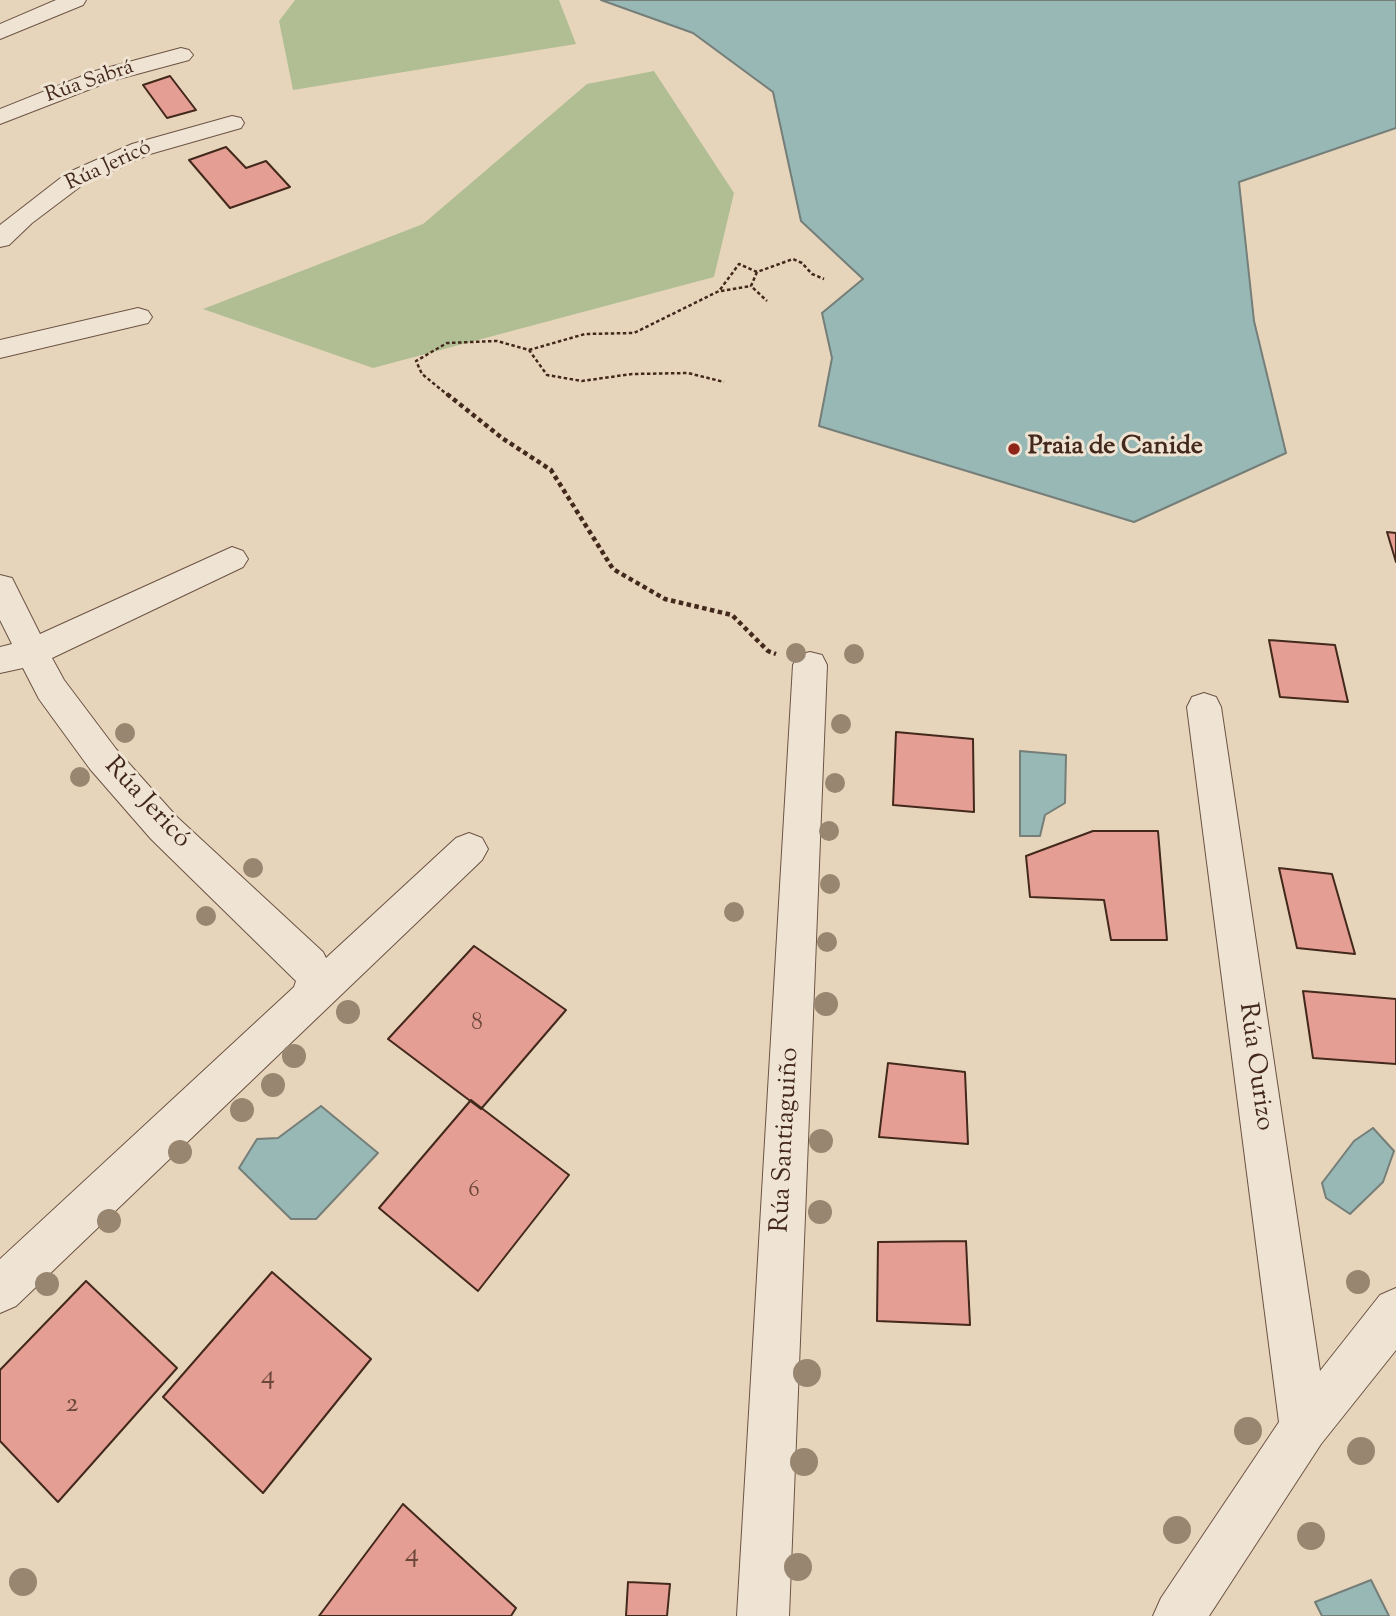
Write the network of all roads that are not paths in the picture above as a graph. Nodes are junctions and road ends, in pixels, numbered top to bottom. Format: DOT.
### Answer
graph roads {
  1 [pos="75,0"];
  2 [pos="0,32"];
  3 [pos="181,55"];
  4 [pos="0,117"];
  5 [pos="232,123"];
  6 [pos="0,239"];
  7 [pos="138,317"];
  8 [pos="0,349"];
  9 [pos="232,559"];
  10 [pos="0,587"];
  11 [pos="17,656"];
  12 [pos="810,665"];
  13 [pos="0,678"];
  14 [pos="1205,707"];
  15 [pos="469,849"];
  16 [pos="311,996"];
  17 [pos="0,1290"];
  18 [pos="1396,1311"];
  19 [pos="1304,1427"];
  20 [pos="763,1616"];
  21 [pos="1180,1616"];
  1 -- 2 [label="street"];
  3 -- 4 [label="street, Rúa Sabrá"];
  5 -- 6 [label="street, Rúa Jericó"];
  7 -- 8 [label="street"];
  9 -- 11 [label="street"];
  10 -- 11 [label="street, Rúa Jericó"];
  11 -- 13 [label="street"];
  11 -- 16 [label="street, Rúa Jericó"];
  12 -- 20 [label="street, Rúa Santiaguiño"];
  14 -- 19 [label="street, Rúa Ourizo"];
  15 -- 16 [label="street"];
  16 -- 17 [label="street"];
  18 -- 19 [label="street"];
  19 -- 21 [label="street"];
}
